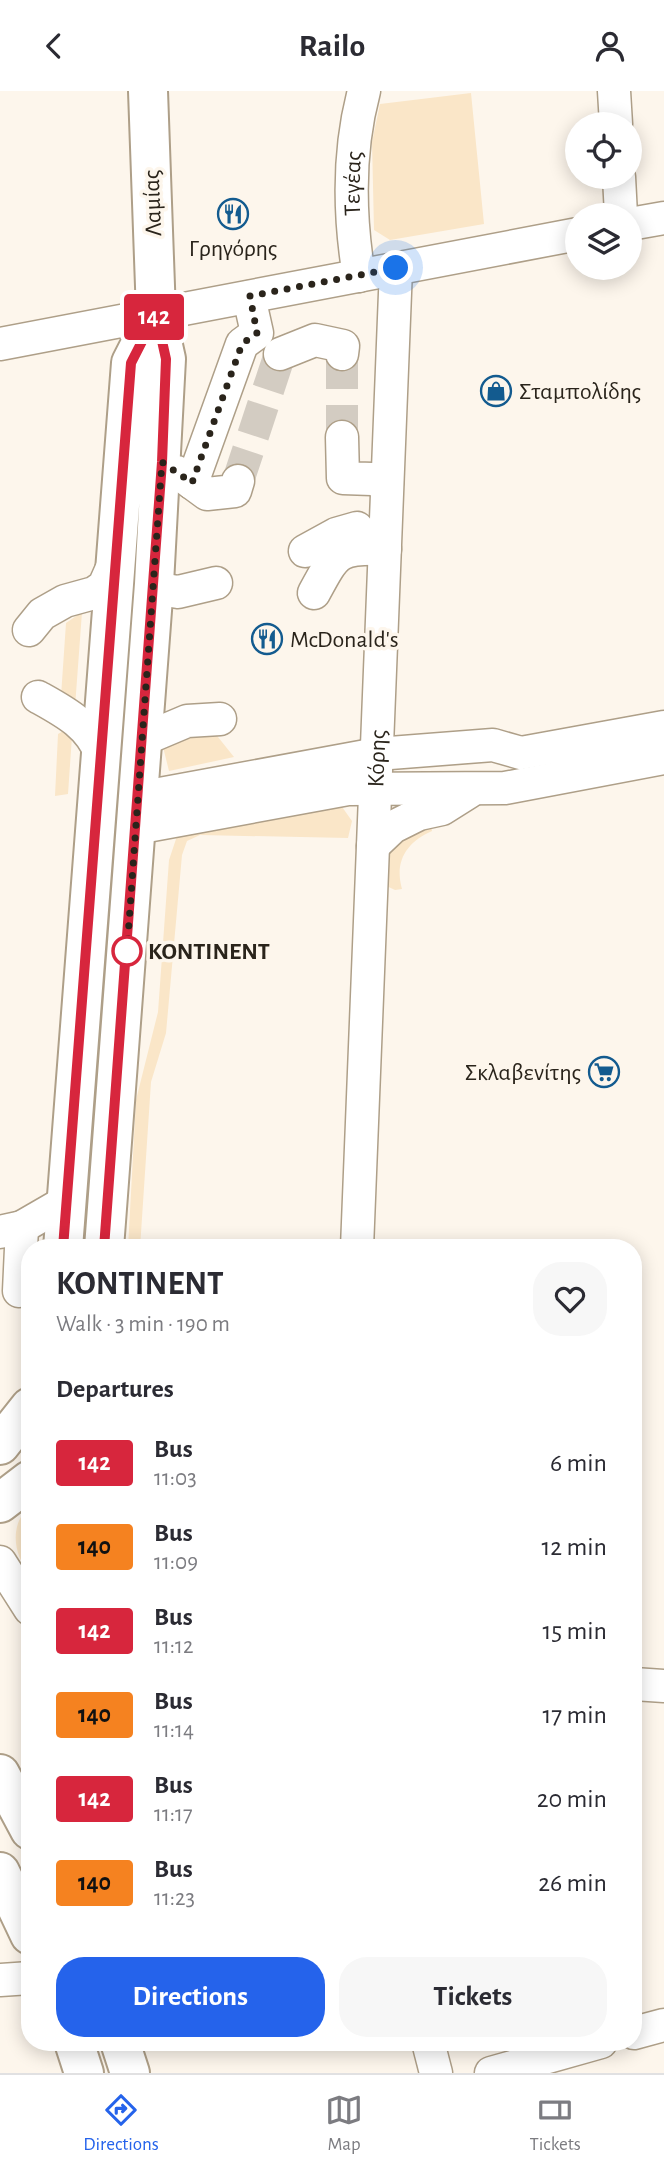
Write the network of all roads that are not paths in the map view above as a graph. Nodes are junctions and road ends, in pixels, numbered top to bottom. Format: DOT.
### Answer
graph roads {
  1 [pos="148,91"];
  2 [pos="364,91"];
  3 [pos="614,91"];
  4 [pos="615,112"];
  5 [pos="664,218"];
  6 [pos="642,222"];
  7 [pos="565,236"];
  8 [pos="396,268"];
  9 [pos="359,276"];
  10 [pos="250,296"];
  11 [pos="156,314"];
  12 [pos="0,344"];
  13 [pos="280,354"];
  14 [pos="342,354"];
  15 [pos="342,437"];
  16 [pos="177,472"];
  17 [pos="238,481"];
  18 [pos="387,483"];
  19 [pos="385,537"];
  20 [pos="305,551"];
  21 [pos="116,559"];
  22 [pos="216,583"];
  23 [pos="153,588"];
  24 [pos="314,593"];
  25 [pos="29,630"];
  26 [pos="38,697"];
  27 [pos="664,707"];
  28 [pos="220,719"];
  29 [pos="664,727"];
  30 [pos="142,740"];
  31 [pos="493,745"];
  32 [pos="377,754"];
  33 [pos="101,755"];
  34 [pos="664,758"];
  35 [pos="475,788"];
  36 [pos="375,791"];
  37 [pos="137,813"];
  38 [pos="373,846"];
  39 [pos="67,1201"];
  40 [pos="11,1229"];
  41 [pos="64,1239"];
  42 [pos="105,1239"];
  43 [pos="357,1239"];
  44 [pos="16,1293"];
  45 [pos="21,1418"];
  46 [pos="0,1445"];
  47 [pos="21,1487"];
  48 [pos="0,1503"];
  49 [pos="0,1562"];
  50 [pos="21,1595"];
  51 [pos="642,1685"];
  52 [pos="664,1686"];
  53 [pos="0,1775"];
  54 [pos="21,1814"];
  55 [pos="0,1872"];
  56 [pos="21,1916"];
  57 [pos="21,1979"];
  58 [pos="0,1980"];
  59 [pos="664,2025"];
  60 [pos="642,2031"];
  61 [pos="77,2051"];
  62 [pos="123,2051"];
  63 [pos="430,2051"];
  64 [pos="569,2051"];
  65 [pos="84,2073"];
  66 [pos="130,2073"];
  67 [pos="436,2073"];
  68 [pos="491,2073"];
  1 -- 11 [label="main road, Λαμίας"];
  2 -- 9 [label="street, Τεγέας"];
  3 -- 4 [label="street"];
  5 -- 6 [label="street"];
  7 -- 8 [label="street"];
  8 -- 9 [label="street"];
  8 -- 18 [label="street, Κόρης"];
  9 -- 10 [label="street"];
  10 -- 11 [label="street"];
  10 -- 16 [label="street"];
  11 -- 12 [label="street"];
  11 -- 16 [label="main road, Λαμίας"];
  11 -- 21 [label="main road, Λαμίας"];
  13 -- 14 [label="street"];
  15 -- 18 [label="street"];
  16 -- 17 [label="street"];
  16 -- 23 [label="main road, Λαμίας"];
  18 -- 19 [label="street, Κόρης"];
  19 -- 20 [label="street"];
  19 -- 24 [label="street"];
  19 -- 32 [label="street, Κόρης"];
  21 -- 25 [label="street"];
  21 -- 33 [label="main road, Λαμίας"];
  22 -- 23 [label="street"];
  23 -- 30 [label="main road, Λαμίας"];
  26 -- 33 [label="street"];
  27 -- 31 [label="street"];
  28 -- 30 [label="street"];
  29 -- 31 [label="street"];
  30 -- 37 [label="main road, Λαμίας"];
  31 -- 32 [label="street"];
  31 -- 35 [label="street"];
  32 -- 36 [label="street, Κόρης"];
  32 -- 37 [label="street"];
  33 -- 39 [label="main road, Λαμίας"];
  34 -- 35 [label="street"];
  35 -- 36 [label="street"];
  35 -- 38 [label="street"];
  36 -- 37 [label="street"];
  36 -- 38 [label="street, Κόρης"];
  37 -- 42 [label="main road, Λαμίας"];
  38 -- 43 [label="street, Κόρης"];
  39 -- 40 [label="street"];
  39 -- 41 [label="main road, Λαμίας"];
  40 -- 44 [label="street"];
  45 -- 46 [label="main road"];
  47 -- 48 [label="main road"];
  49 -- 50 [label="street"];
  51 -- 52 [label="street"];
  53 -- 54 [label="main road"];
  55 -- 56 [label="main road"];
  57 -- 58 [label="street"];
  59 -- 60 [label="street"];
  61 -- 65 [label="main road"];
  62 -- 66 [label="main road"];
  63 -- 67 [label="street"];
  64 -- 68 [label="street"];
}
